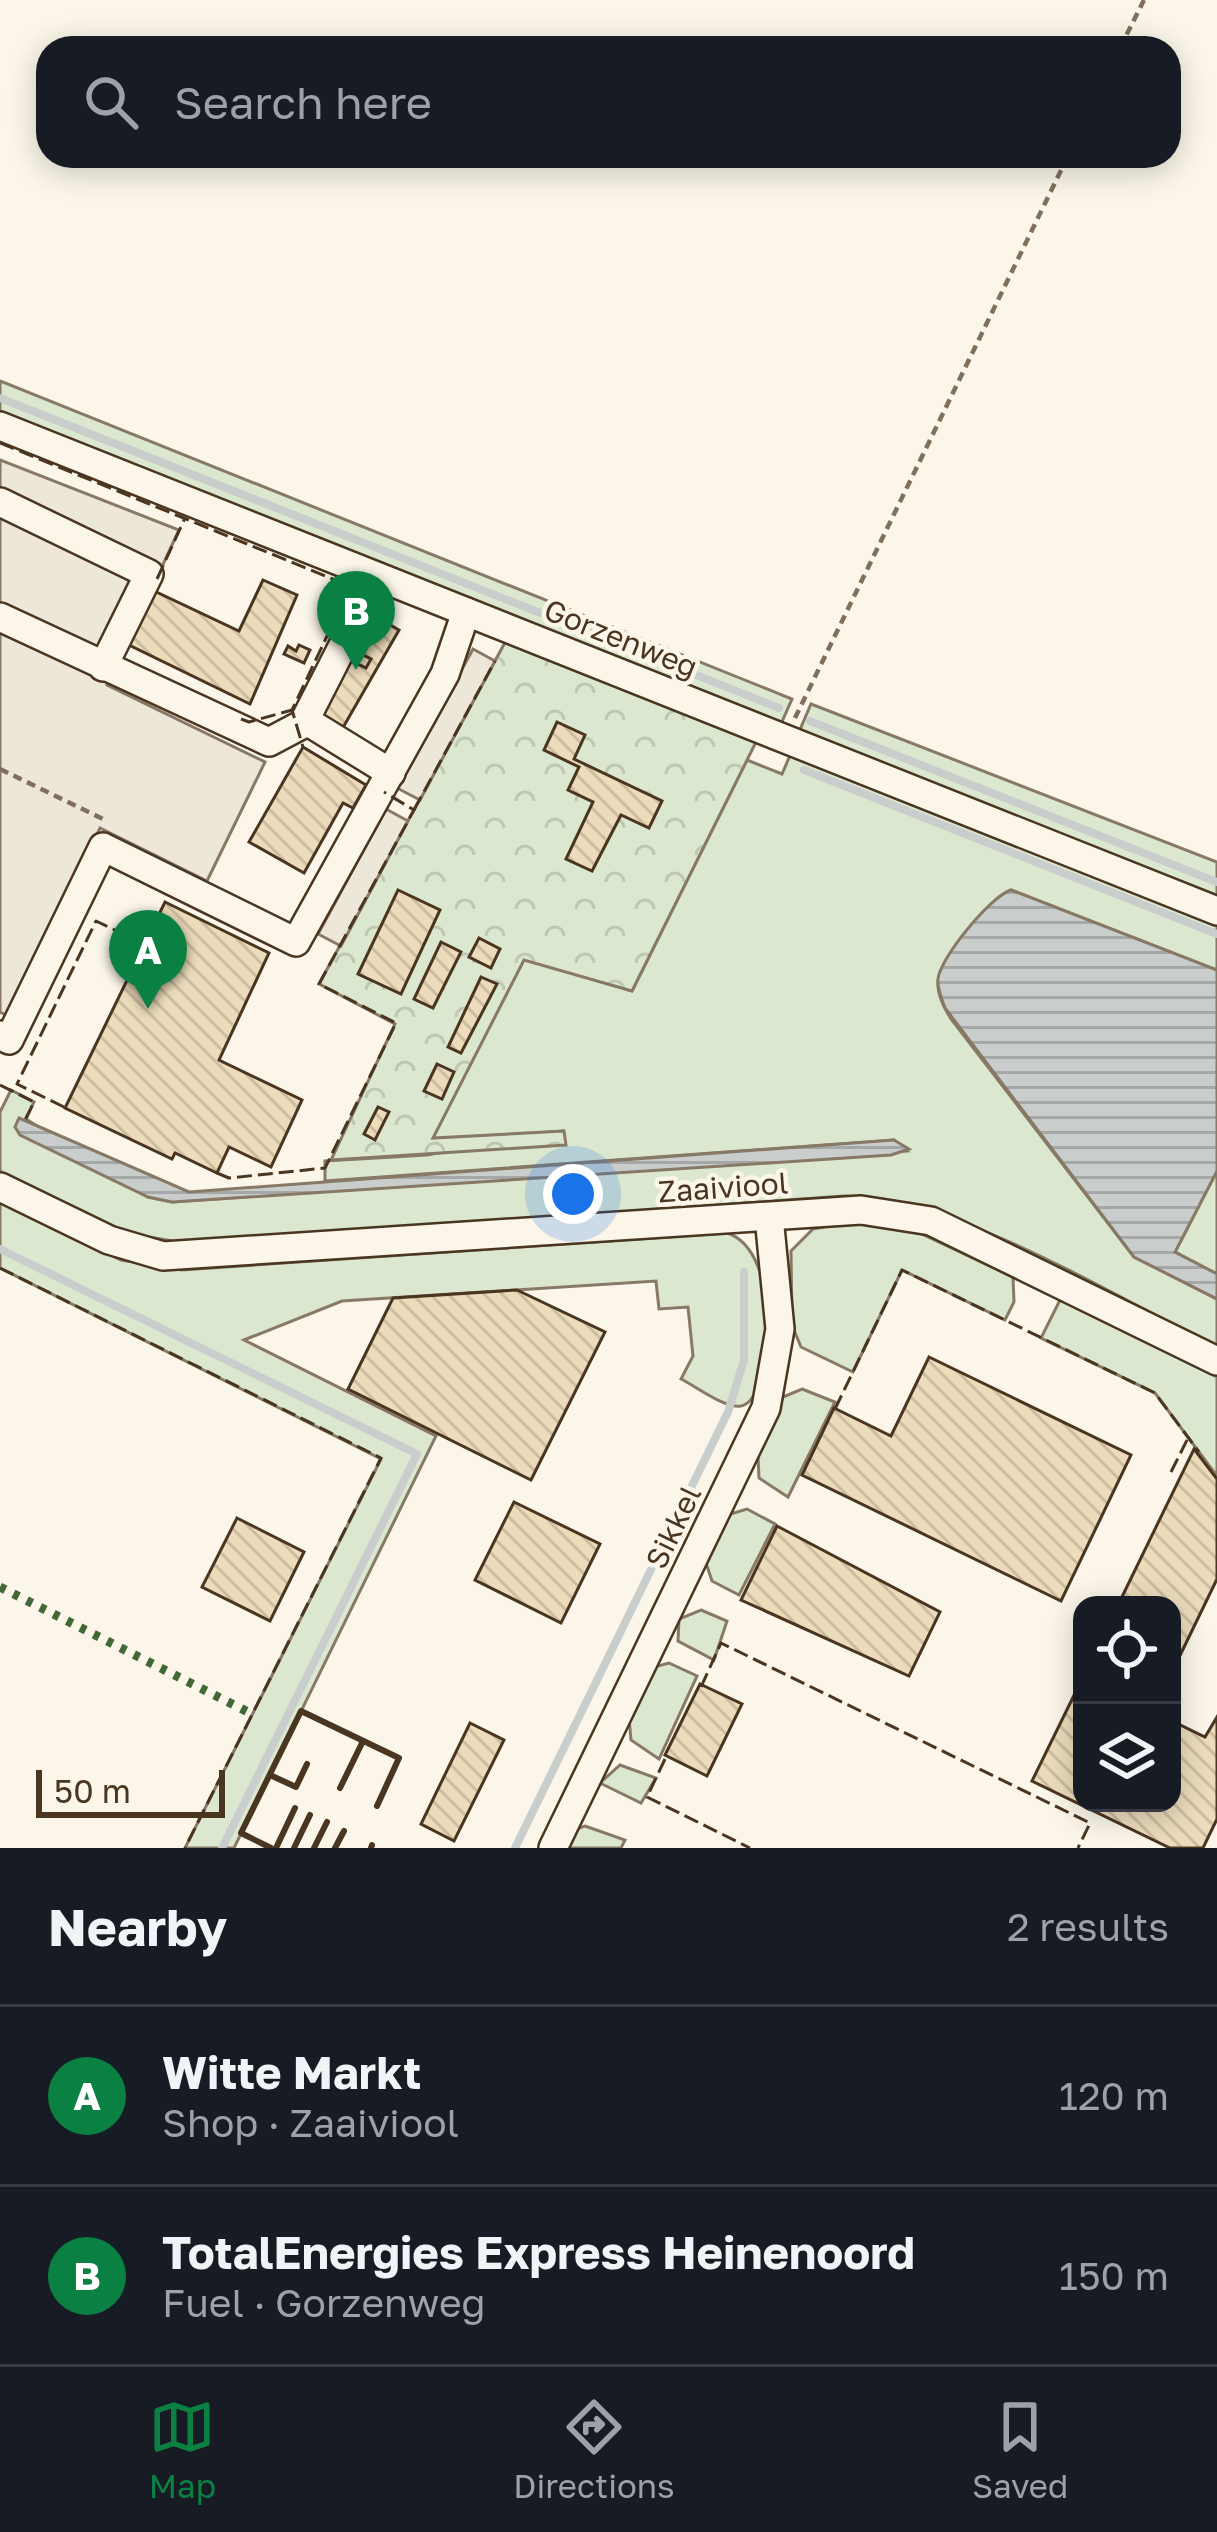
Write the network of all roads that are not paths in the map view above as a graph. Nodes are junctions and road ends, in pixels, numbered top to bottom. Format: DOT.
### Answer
graph roads {
  1 [pos="0,426"];
  2 [pos="0,502"];
  3 [pos="378,577"];
  4 [pos="466,612"];
  5 [pos="0,617"];
  6 [pos="103,667"];
  7 [pos="304,720"];
  8 [pos="391,773"];
  9 [pos="1217,911"];
  10 [pos="3,1046"];
  11 [pos="0,1187"];
  12 [pos="769,1217"];
  13 [pos="1217,1360"];
  14 [pos="553,1848"];
  1 -- 3 [label="street, Gorzenweg"];
  2 -- 6 [label="street"];
  3 -- 4 [label="street, Gorzenweg"];
  3 -- 7 [label="street"];
  4 -- 8 [label="street"];
  4 -- 9 [label="street, Gorzenweg"];
  5 -- 6 [label="street"];
  6 -- 7 [label="street"];
  7 -- 8 [label="street"];
  8 -- 10 [label="street"];
  11 -- 12 [label="street, Zaaiviool"];
  12 -- 13 [label="street, Zaaiviool"];
  12 -- 14 [label="street, Sikkel"];
}
